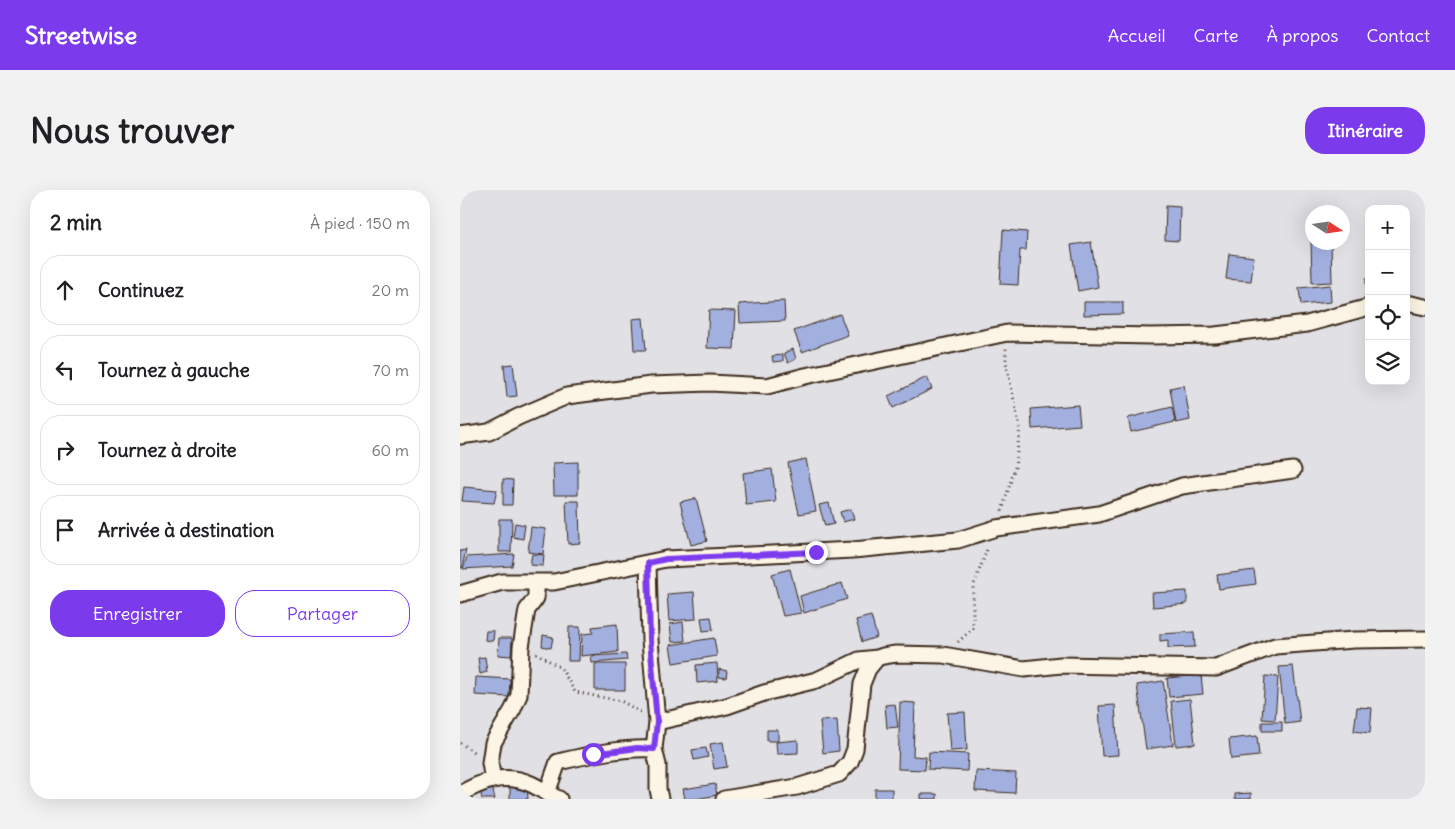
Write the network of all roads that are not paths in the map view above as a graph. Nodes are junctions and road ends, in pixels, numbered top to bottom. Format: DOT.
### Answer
graph roads {
  1 [pos="1410,305"];
  2 [pos="1425,307"];
  3 [pos="1365,308"];
  4 [pos="460,436"];
  5 [pos="1293,470"];
  6 [pos="648,563"];
  7 [pos="536,582"];
  8 [pos="460,594"];
  9 [pos="1425,639"];
  10 [pos="877,658"];
  11 [pos="657,722"];
  12 [pos="654,749"];
  13 [pos="493,780"];
  14 [pos="460,794"];
  15 [pos="554,797"];
  16 [pos="660,799"];
  17 [pos="724,799"];
  1 -- 2 [label="street"];
  3 -- 4 [label="street"];
  5 -- 6 [label="street"];
  6 -- 7 [label="street"];
  6 -- 11 [label="street"];
  7 -- 8 [label="street"];
  7 -- 13 [label="street"];
  9 -- 10 [label="street"];
  10 -- 11 [label="street"];
  10 -- 17 [label="street"];
  11 -- 12 [label="street"];
  12 -- 15 [label="street"];
  12 -- 16 [label="street"];
  13 -- 14 [label="street"];
  13 -- 15 [label="street"];
}
